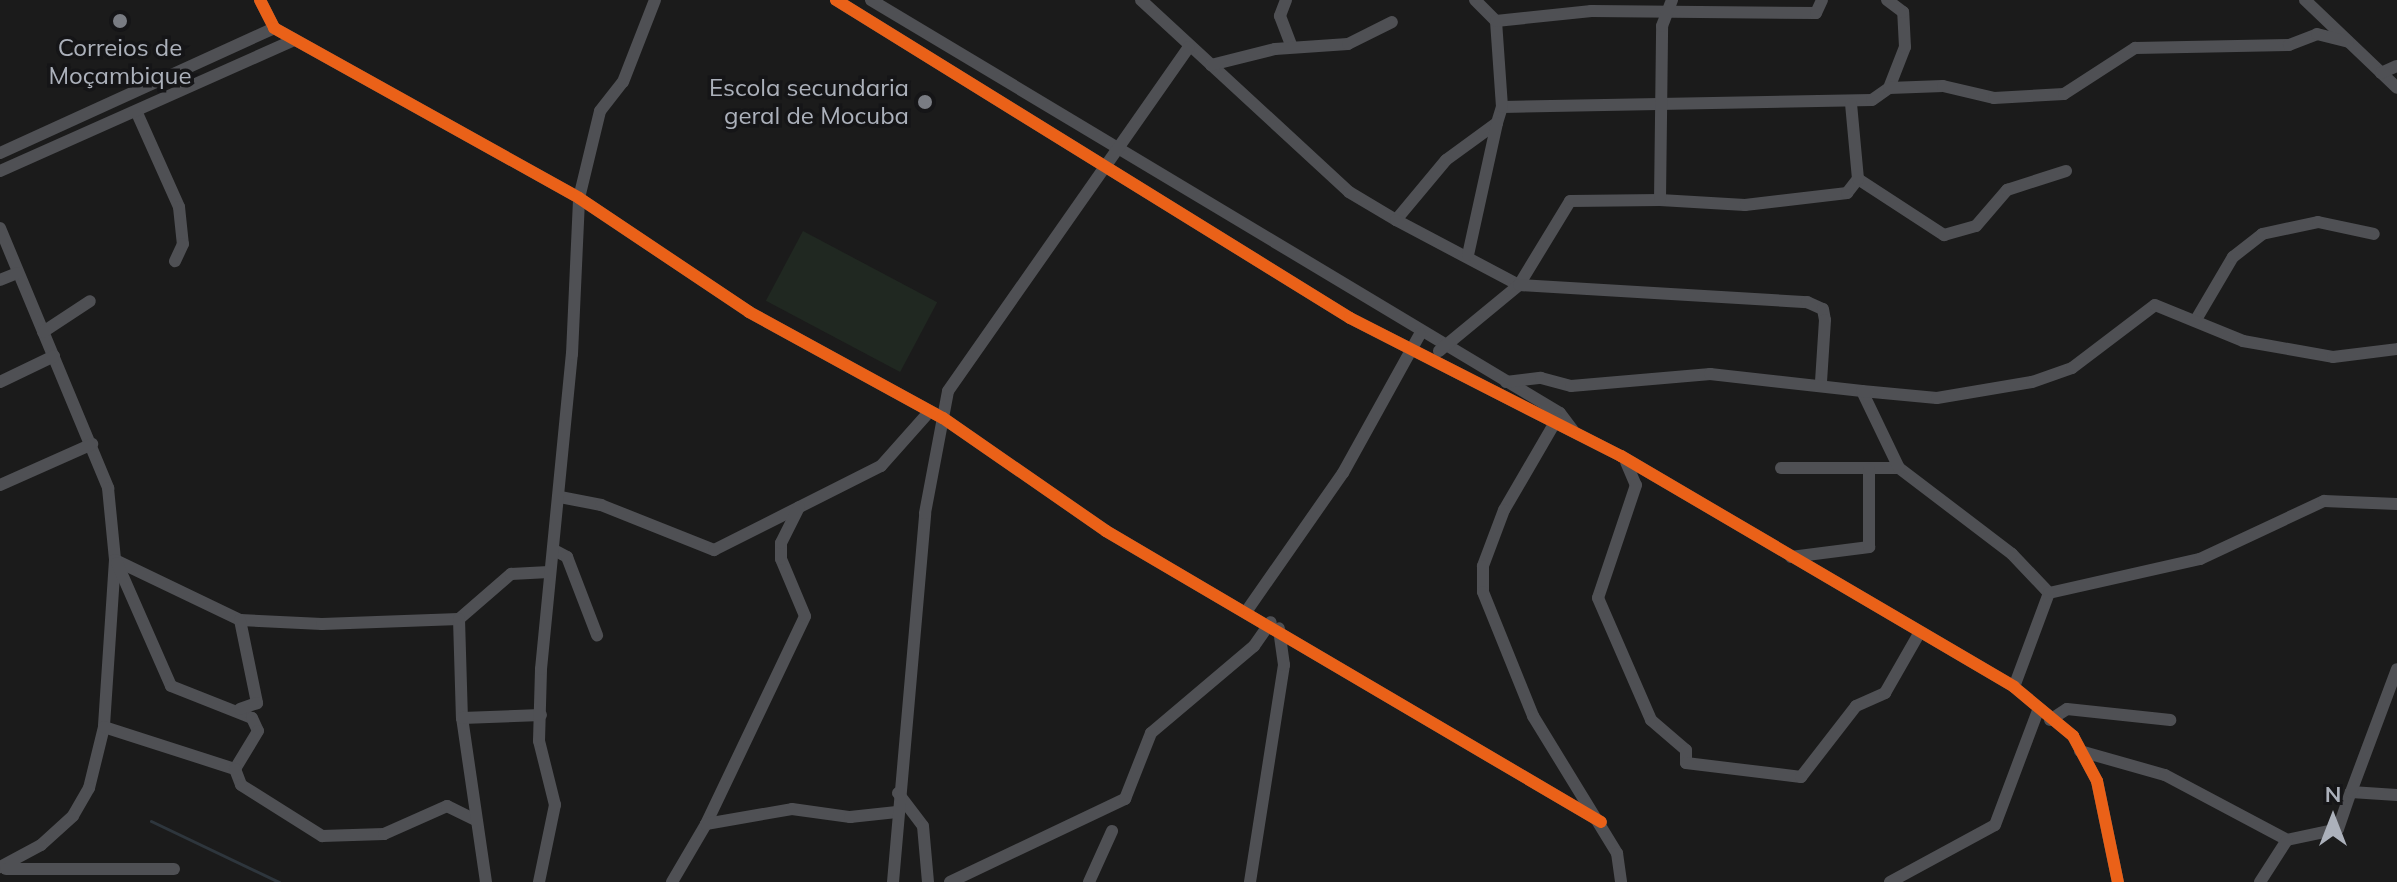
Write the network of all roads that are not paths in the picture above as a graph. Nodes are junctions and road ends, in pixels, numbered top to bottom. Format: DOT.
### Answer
graph roads {
  1 [pos="260,0"];
  2 [pos="655,0"];
  3 [pos="836,0"];
  4 [pos="871,0"];
  5 [pos="1286,0"];
  6 [pos="1475,0"];
  7 [pos="1672,0"];
  8 [pos="1822,0"];
  9 [pos="1887,0"];
  10 [pos="2305,0"];
  11 [pos="1149,3"];
  12 [pos="885,9"];
  13 [pos="1665,17"];
  14 [pos="1496,21"];
  15 [pos="1392,22"];
  16 [pos="875,24"];
  17 [pos="274,28"];
  18 [pos="294,40"];
  19 [pos="2348,42"];
  20 [pos="1189,47"];
  21 [pos="1292,47"];
  22 [pos="1211,65"];
  23 [pos="2397,66"];
  24 [pos="2381,73"];
  25 [pos="1889,88"];
  26 [pos="2397,88"];
  27 [pos="1851,104"];
  28 [pos="1502,107"];
  29 [pos="1660,109"];
  30 [pos="137,113"];
  31 [pos="1497,123"];
  32 [pos="1116,151"];
  33 [pos="0,153"];
  34 [pos="1103,167"];
  35 [pos="0,171"];
  36 [pos="2066,171"];
  37 [pos="1858,179"];
  38 [pos="579,198"];
  39 [pos="1660,200"];
  40 [pos="1396,220"];
  41 [pos="0,228"];
  42 [pos="2374,234"];
  43 [pos="1468,255"];
  44 [pos="175,261"];
  45 [pos="17,273"];
  46 [pos="0,280"];
  47 [pos="1519,285"];
  48 [pos="1356,294"];
  49 [pos="90,301"];
  50 [pos="1350,318"];
  51 [pos="2197,318"];
  52 [pos="43,332"];
  53 [pos="1420,334"];
  54 [pos="1442,346"];
  55 [pos="2397,349"];
  56 [pos="1411,350"];
  57 [pos="54,356"];
  58 [pos="1433,360"];
  59 [pos="0,382"];
  60 [pos="1506,382"];
  61 [pos="1821,382"];
  62 [pos="1862,391"];
  63 [pos="929,412"];
  64 [pos="1560,413"];
  65 [pos="943,418"];
  66 [pos="1553,426"];
  67 [pos="1573,430"];
  68 [pos="92,444"];
  69 [pos="1621,456"];
  70 [pos="1781,468"];
  71 [pos="1899,468"];
  72 [pos="1869,469"];
  73 [pos="0,485"];
  74 [pos="560,497"];
  75 [pos="2397,504"];
  76 [pos="799,507"];
  77 [pos="554,550"];
  78 [pos="1791,557"];
  79 [pos="116,561"];
  80 [pos="549,572"];
  81 [pos="2049,593"];
  82 [pos="1248,609"];
  83 [pos="459,619"];
  84 [pos="240,620"];
  85 [pos="1275,625"];
  86 [pos="1920,632"];
  87 [pos="597,635"];
  88 [pos="2397,669"];
  89 [pos="2014,687"];
  90 [pos="240,709"];
  91 [pos="2037,713"];
  92 [pos="541,715"];
  93 [pos="462,718"];
  94 [pos="2050,720"];
  95 [pos="2170,720"];
  96 [pos="104,727"];
  97 [pos="2080,751"];
  98 [pos="235,769"];
  99 [pos="2351,792"];
  100 [pos="898,793"];
  101 [pos="2397,795"];
  102 [pos="897,812"];
  103 [pos="476,820"];
  104 [pos="1601,822"];
  105 [pos="706,824"];
  106 [pos="1112,831"];
  107 [pos="2287,840"];
  108 [pos="1,868"];
  109 [pos="112,869"];
  110 [pos="174,869"];
  111 [pos="127,882"];
  112 [pos="486,882"];
  113 [pos="539,882"];
  114 [pos="672,882"];
  115 [pos="893,882"];
  116 [pos="928,882"];
  117 [pos="950,882"];
  118 [pos="1089,882"];
  119 [pos="1250,882"];
  120 [pos="1621,882"];
  121 [pos="1890,882"];
  122 [pos="2118,882"];
  123 [pos="2260,882"];
  1 -- 17 [label="street"];
  2 -- 38 [label="street"];
  3 -- 16 [label="street"];
  4 -- 12 [label="street"];
  5 -- 21 [label="street"];
  6 -- 14 [label="street"];
  7 -- 13 [label="street"];
  8 -- 13 [label="street"];
  9 -- 25 [label="street"];
  10 -- 19 [label="street"];
  11 -- 20 [label="street"];
  12 -- 16 [label="street"];
  12 -- 32 [label="street"];
  13 -- 14 [label="street"];
  13 -- 29 [label="street"];
  14 -- 28 [label="street"];
  15 -- 21 [label="street"];
  16 -- 34 [label="street"];
  17 -- 18 [label="street"];
  17 -- 33 [label="street"];
  18 -- 30 [label="street"];
  18 -- 38 [label="street"];
  19 -- 24 [label="street"];
  19 -- 25 [label="street"];
  20 -- 22 [label="street"];
  20 -- 32 [label="street"];
  21 -- 22 [label="street"];
  22 -- 40 [label="street"];
  23 -- 24 [label="street"];
  24 -- 26 [label="street"];
  25 -- 27 [label="street"];
  27 -- 29 [label="street"];
  27 -- 37 [label="street"];
  28 -- 29 [label="street"];
  28 -- 31 [label="street"];
  29 -- 39 [label="street"];
  30 -- 35 [label="street"];
  30 -- 44 [label="street"];
  31 -- 40 [label="street"];
  31 -- 43 [label="street"];
  32 -- 34 [label="street"];
  32 -- 48 [label="street"];
  34 -- 50 [label="street"];
  34 -- 65 [label="street"];
  36 -- 37 [label="street"];
  37 -- 39 [label="street"];
  38 -- 63 [label="street"];
  38 -- 74 [label="street"];
  39 -- 47 [label="street"];
  40 -- 43 [label="street"];
  41 -- 45 [label="street"];
  42 -- 51 [label="street"];
  43 -- 47 [label="street"];
  45 -- 46 [label="street"];
  45 -- 52 [label="street"];
  47 -- 54 [label="street"];
  47 -- 61 [label="street"];
  48 -- 50 [label="street"];
  48 -- 53 [label="street"];
  49 -- 52 [label="street"];
  50 -- 56 [label="street"];
  51 -- 55 [label="street"];
  51 -- 62 [label="street"];
  52 -- 57 [label="street"];
  53 -- 54 [label="street"];
  53 -- 56 [label="street"];
  54 -- 58 [label="street"];
  54 -- 60 [label="street"];
  56 -- 58 [label="street"];
  56 -- 82 [label="street"];
  57 -- 59 [label="street"];
  57 -- 68 [label="street"];
  58 -- 66 [label="street"];
  60 -- 61 [label="street"];
  60 -- 64 [label="street"];
  61 -- 62 [label="street"];
  62 -- 71 [label="street"];
  63 -- 65 [label="street"];
  63 -- 76 [label="street"];
  64 -- 66 [label="street"];
  64 -- 67 [label="street"];
  65 -- 82 [label="street"];
  65 -- 100 [label="street"];
  66 -- 67 [label="street"];
  66 -- 104 [label="street"];
  67 -- 69 [label="street"];
  68 -- 73 [label="street"];
  68 -- 79 [label="street"];
  69 -- 78 [label="street"];
  69 -- 86 [label="street"];
  70 -- 72 [label="street"];
  71 -- 72 [label="street"];
  71 -- 81 [label="street"];
  72 -- 78 [label="street"];
  74 -- 76 [label="street"];
  74 -- 77 [label="street"];
  75 -- 81 [label="street"];
  76 -- 105 [label="street"];
  77 -- 80 [label="street"];
  77 -- 87 [label="street"];
  78 -- 86 [label="street"];
  79 -- 84 [label="street"];
  79 -- 90 [label="street"];
  79 -- 96 [label="street"];
  80 -- 83 [label="street"];
  80 -- 92 [label="street"];
  81 -- 89 [label="street"];
  82 -- 85 [label="street"];
  83 -- 84 [label="street"];
  83 -- 93 [label="street"];
  84 -- 90 [label="street"];
  85 -- 104 [label="street"];
  85 -- 117 [label="street"];
  85 -- 119 [label="street"];
  86 -- 89 [label="street"];
  88 -- 99 [label="street"];
  89 -- 91 [label="street"];
  90 -- 98 [label="street"];
  91 -- 94 [label="street"];
  91 -- 121 [label="street"];
  92 -- 93 [label="street"];
  92 -- 113 [label="street"];
  93 -- 103 [label="street"];
  94 -- 95 [label="street"];
  94 -- 97 [label="street"];
  96 -- 98 [label="street"];
  96 -- 108 [label="street"];
  97 -- 107 [label="street"];
  97 -- 122 [label="street"];
  98 -- 103 [label="street"];
  99 -- 101 [label="street"];
  99 -- 107 [label="street"];
  100 -- 102 [label="street"];
  100 -- 116 [label="street"];
  102 -- 105 [label="street"];
  102 -- 115 [label="street"];
  103 -- 112 [label="street"];
  104 -- 120 [label="street"];
  105 -- 114 [label="street"];
  106 -- 118 [label="street"];
  107 -- 123 [label="street"];
  108 -- 109 [label="street"];
  109 -- 110 [label="street"];
  109 -- 111 [label="street"];
}
